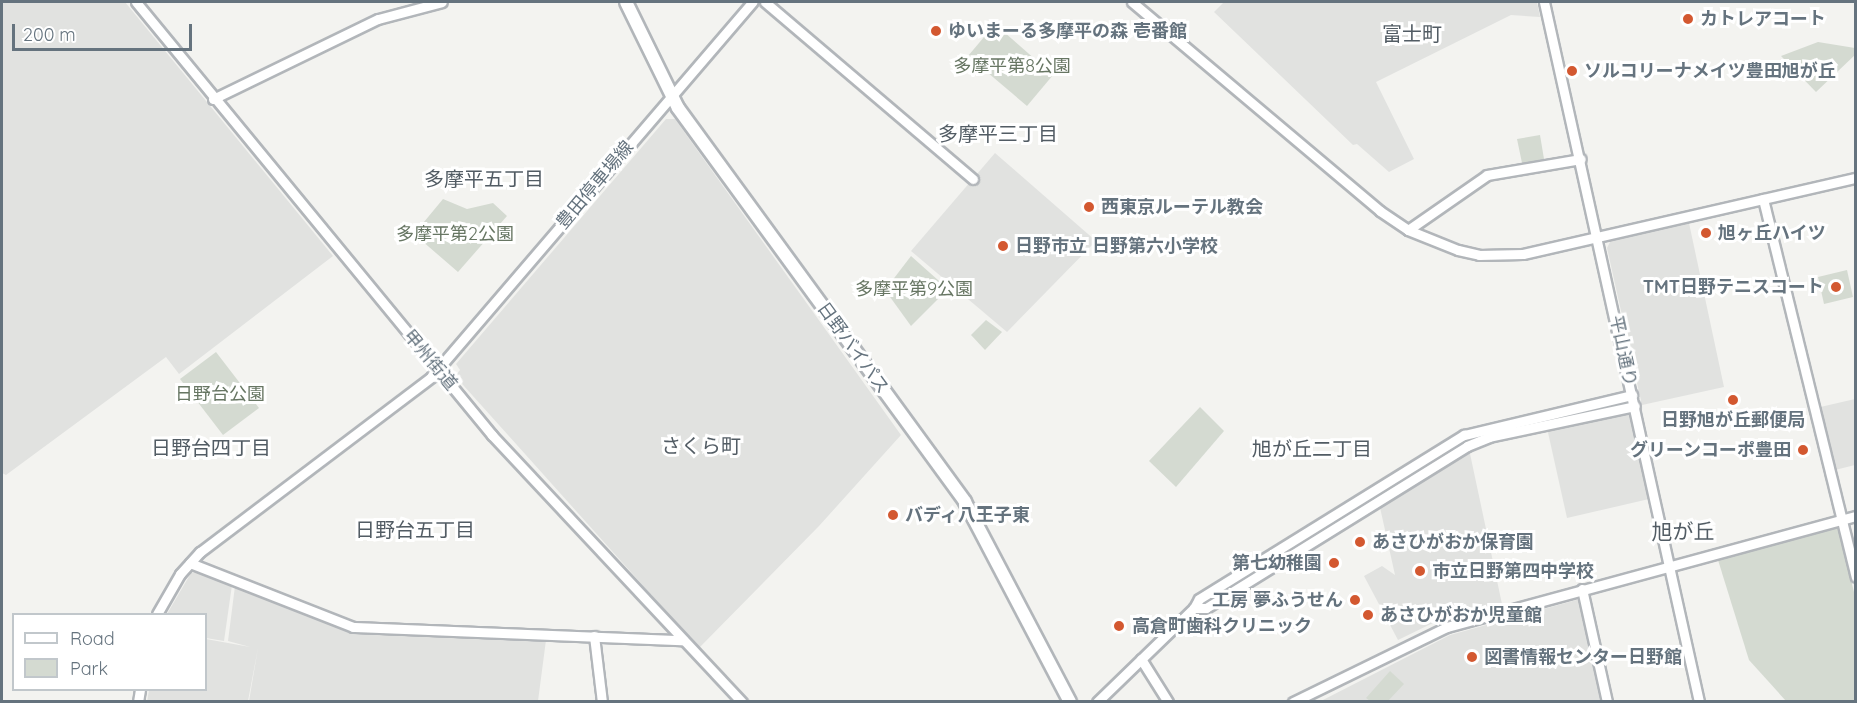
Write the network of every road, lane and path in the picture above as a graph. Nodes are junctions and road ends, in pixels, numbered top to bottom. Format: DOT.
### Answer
graph roads {
  1 [pos="136,2"];
  2 [pos="442,2"];
  3 [pos="626,2"];
  4 [pos="752,2"];
  5 [pos="765,2"];
  6 [pos="1132,2"];
  7 [pos="1544,2"];
  8 [pos="670,96"];
  9 [pos="213,99"];
  10 [pos="1581,159"];
  11 [pos="1856,178"];
  12 [pos="973,179"];
  13 [pos="1763,199"];
  14 [pos="1408,230"];
  15 [pos="1599,238"];
  16 [pos="437,369"];
  17 [pos="1632,395"];
  18 [pos="1635,406"];
  19 [pos="1856,516"];
  20 [pos="1840,520"];
  21 [pos="190,563"];
  22 [pos="1669,566"];
  23 [pos="1856,577"];
  24 [pos="1582,589"];
  25 [pos="1194,608"];
  26 [pos="158,613"];
  27 [pos="594,636"];
  28 [pos="683,640"];
  29 [pos="1141,659"];
  30 [pos="1296,701"];
  31 [pos="602,702"];
  32 [pos="742,702"];
  33 [pos="1070,702"];
  34 [pos="1097,702"];
  35 [pos="1168,702"];
  36 [pos="1606,702"];
  37 [pos="1699,702"];
  1 -- 9 [label="street, 甲州街道"];
  2 -- 9 [label="street"];
  3 -- 8 [label="highway, 日野バイパス"];
  4 -- 8 [label="street, 豊田停車場線"];
  5 -- 12 [label="street"];
  6 -- 14 [label="street"];
  7 -- 10 [label="street, 平山通り"];
  8 -- 16 [label="street, 豊田停車場線"];
  8 -- 33 [label="highway, 日野バイパス"];
  9 -- 16 [label="street, 甲州街道"];
  10 -- 14 [label="street"];
  10 -- 15 [label="street, 平山通り"];
  11 -- 13 [label="street"];
  13 -- 15 [label="street"];
  13 -- 20 [label="street"];
  14 -- 15 [label="street"];
  15 -- 17 [label="street, 平山通り"];
  16 -- 21 [label="street, 豊田停車場線"];
  16 -- 28 [label="street, 甲州街道"];
  17 -- 18 [label="street, 平山通り"];
  17 -- 25 [label="street"];
  18 -- 22 [label="street, 平山通り"];
  18 -- 25 [label="street"];
  19 -- 20 [label="street"];
  20 -- 22 [label="street"];
  20 -- 23 [label="street"];
  21 -- 26 [label="street, 豊田停車場線"];
  21 -- 27 [label="street"];
  22 -- 24 [label="street"];
  22 -- 37 [label="street, 平山通り"];
  24 -- 30 [label="street"];
  24 -- 36 [label="street"];
  25 -- 29 [label="street"];
  27 -- 28 [label="street"];
  27 -- 31 [label="street"];
  28 -- 32 [label="street, 甲州街道"];
  29 -- 34 [label="street"];
  29 -- 35 [label="street"];
}
